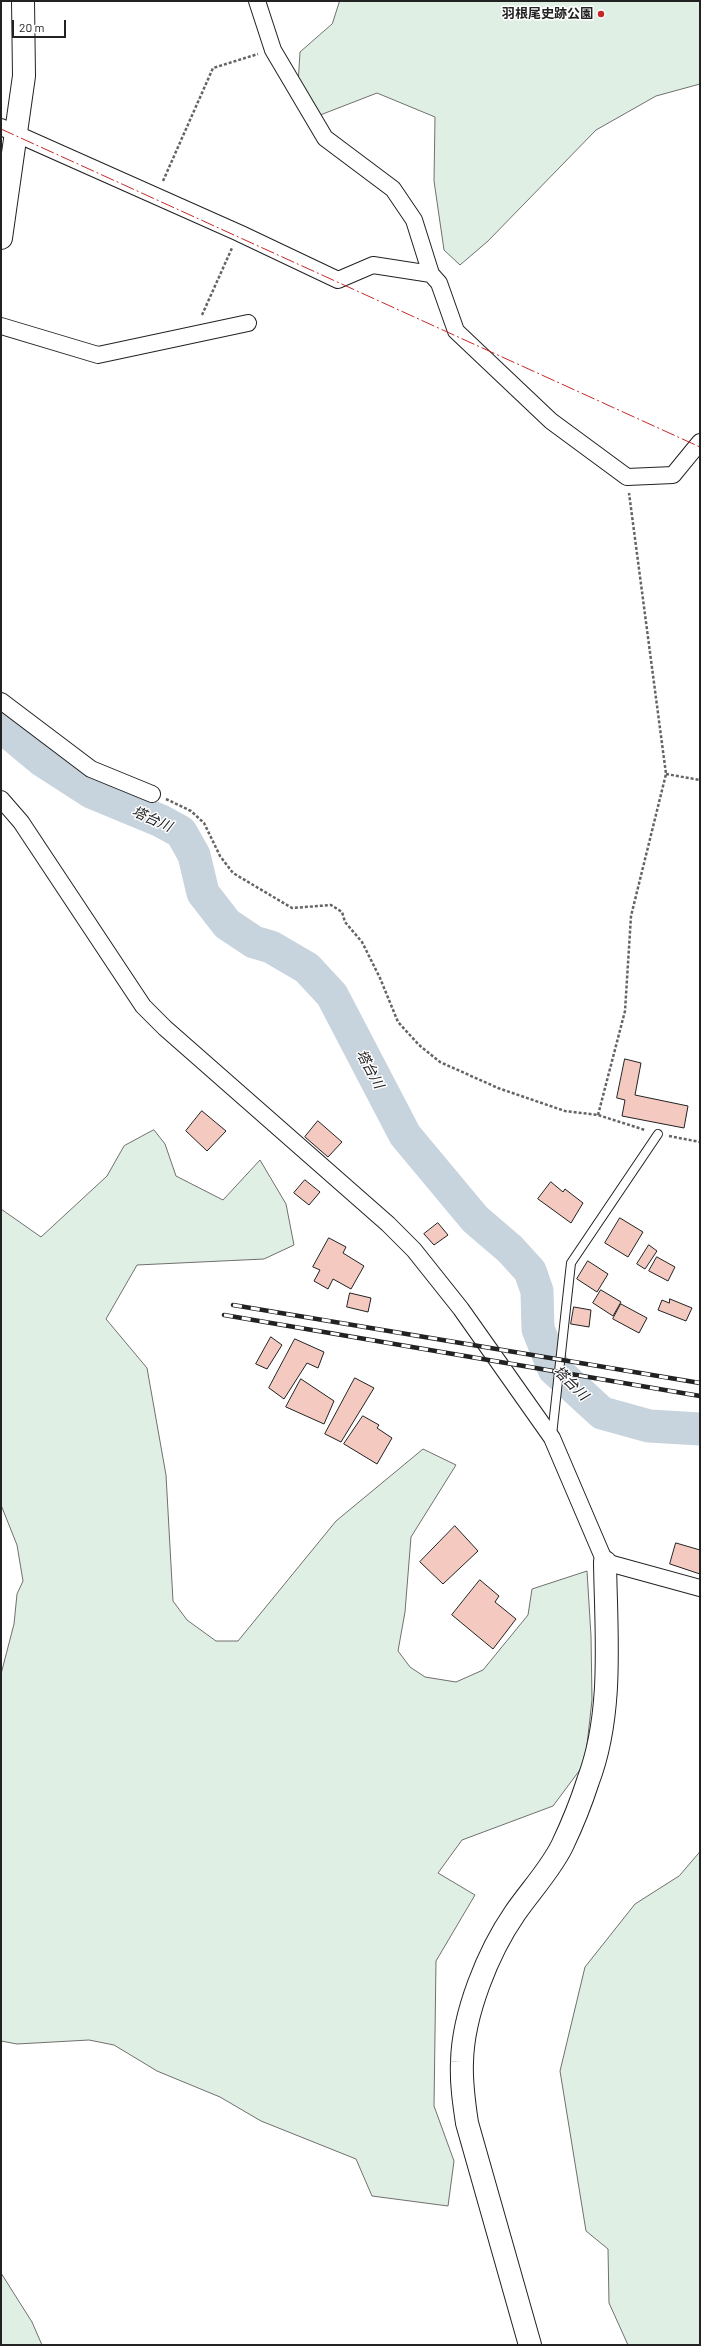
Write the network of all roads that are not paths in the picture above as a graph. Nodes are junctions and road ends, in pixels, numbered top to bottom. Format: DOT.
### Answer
graph roads {
  1 [pos="23,1"];
  2 [pos="257,1"];
  3 [pos="9,130"];
  4 [pos="1,238"];
  5 [pos="431,274"];
  6 [pos="248,323"];
  7 [pos="1,326"];
  8 [pos="700,442"];
  9 [pos="1,701"];
  10 [pos="152,794"];
  11 [pos="1,798"];
  12 [pos="658,1134"];
  13 [pos="552,1438"];
  14 [pos="605,1562"];
  15 [pos="700,1588"];
  16 [pos="530,2345"];
  1 -- 3 [label="street"];
  2 -- 5 [label="street"];
  3 -- 4 [label="street"];
  3 -- 5 [label="street"];
  5 -- 8 [label="street"];
  6 -- 7 [label="street"];
  9 -- 10 [label="street"];
  11 -- 13 [label="street"];
  12 -- 13 [label="lane"];
  13 -- 14 [label="street"];
  14 -- 15 [label="street"];
  14 -- 16 [label="street"];
}
